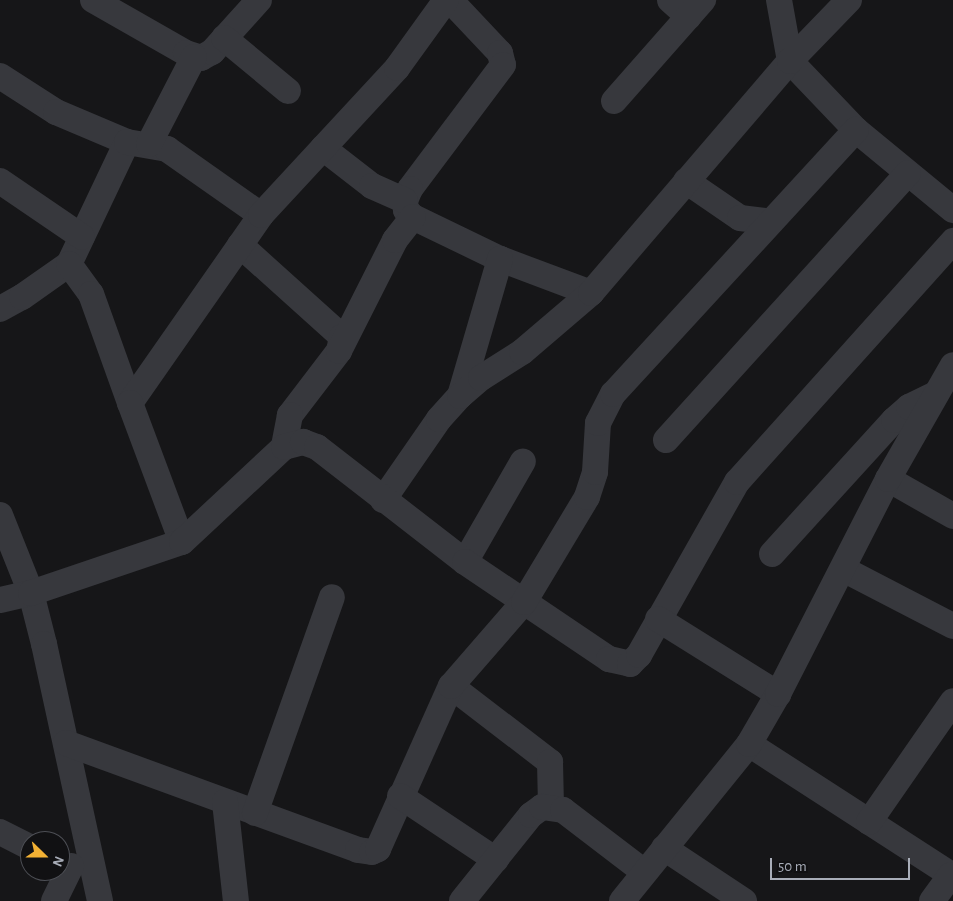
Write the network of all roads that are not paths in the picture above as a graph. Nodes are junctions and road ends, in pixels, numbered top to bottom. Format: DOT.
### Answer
graph roads {
  1 [pos="93,0"];
  2 [pos="259,0"];
  3 [pos="448,0"];
  4 [pos="670,0"];
  5 [pos="779,0"];
  6 [pos="849,0"];
  7 [pos="696,8"];
  8 [pos="224,38"];
  9 [pos="194,57"];
  10 [pos="790,61"];
  11 [pos="0,76"];
  12 [pos="288,90"];
  13 [pos="614,101"];
  14 [pos="856,130"];
  15 [pos="138,143"];
  16 [pos="323,148"];
  17 [pos="908,173"];
  18 [pos="686,181"];
  19 [pos="0,182"];
  20 [pos="409,209"];
  21 [pos="953,210"];
  22 [pos="261,215"];
  23 [pos="771,222"];
  24 [pos="82,237"];
  25 [pos="953,241"];
  26 [pos="240,245"];
  27 [pos="500,259"];
  28 [pos="69,264"];
  29 [pos="591,292"];
  30 [pos="0,309"];
  31 [pos="339,351"];
  32 [pos="953,365"];
  33 [pos="934,395"];
  34 [pos="460,396"];
  35 [pos="130,403"];
  36 [pos="666,440"];
  37 [pos="284,447"];
  38 [pos="523,461"];
  39 [pos="888,480"];
  40 [pos="382,500"];
  41 [pos="0,515"];
  42 [pos="953,516"];
  43 [pos="182,542"];
  44 [pos="772,554"];
  45 [pos="464,562"];
  46 [pos="842,569"];
  47 [pos="31,594"];
  48 [pos="332,598"];
  49 [pos="0,600"];
  50 [pos="524,602"];
  51 [pos="658,618"];
  52 [pos="953,626"];
  53 [pos="451,686"];
  54 [pos="778,694"];
  55 [pos="953,701"];
  56 [pos="66,743"];
  57 [pos="749,744"];
  58 [pos="400,796"];
  59 [pos="225,802"];
  60 [pos="551,806"];
  61 [pos="255,813"];
  62 [pos="869,822"];
  63 [pos="0,832"];
  64 [pos="20,842"];
  65 [pos="664,848"];
  66 [pos="496,860"];
  67 [pos="70,867"];
  68 [pos="644,872"];
  69 [pos="952,875"];
  70 [pos="60,881"];
  71 [pos="97,889"];
  72 [pos="54,901"];
  73 [pos="236,901"];
  74 [pos="462,901"];
  75 [pos="622,901"];
  76 [pos="744,901"];
  77 [pos="932,901"];
  1 -- 9 [label="street"];
  2 -- 8 [label="street"];
  3 -- 16 [label="street"];
  3 -- 20 [label="street"];
  4 -- 7 [label="street"];
  5 -- 10 [label="street"];
  6 -- 10 [label="street"];
  7 -- 13 [label="street"];
  8 -- 9 [label="street"];
  8 -- 12 [label="street"];
  9 -- 15 [label="street"];
  10 -- 14 [label="street"];
  10 -- 18 [label="street"];
  11 -- 15 [label="street"];
  14 -- 17 [label="street"];
  14 -- 23 [label="street"];
  15 -- 22 [label="street"];
  15 -- 24 [label="street"];
  16 -- 20 [label="street"];
  16 -- 22 [label="street"];
  17 -- 21 [label="street"];
  17 -- 36 [label="street"];
  18 -- 23 [label="street"];
  18 -- 29 [label="street"];
  19 -- 24 [label="street"];
  20 -- 27 [label="street"];
  20 -- 31 [label="street"];
  22 -- 26 [label="street"];
  23 -- 50 [label="street"];
  24 -- 28 [label="street"];
  25 -- 51 [label="street"];
  26 -- 31 [label="street"];
  26 -- 35 [label="street"];
  27 -- 29 [label="street"];
  27 -- 34 [label="street"];
  28 -- 30 [label="street"];
  28 -- 35 [label="street"];
  29 -- 34 [label="street"];
  31 -- 37 [label="street"];
  32 -- 33 [label="street"];
  33 -- 39 [label="street"];
  33 -- 44 [label="street"];
  34 -- 40 [label="street"];
  35 -- 43 [label="street"];
  37 -- 40 [label="street"];
  37 -- 43 [label="street"];
  38 -- 45 [label="street"];
  39 -- 42 [label="street"];
  39 -- 46 [label="street"];
  40 -- 45 [label="street"];
  41 -- 47 [label="street"];
  43 -- 47 [label="street"];
  45 -- 50 [label="street"];
  46 -- 52 [label="street"];
  46 -- 54 [label="street"];
  47 -- 49 [label="street"];
  47 -- 56 [label="street"];
  48 -- 61 [label="street"];
  50 -- 51 [label="street"];
  50 -- 53 [label="street"];
  51 -- 54 [label="street"];
  53 -- 58 [label="street"];
  53 -- 60 [label="street"];
  54 -- 57 [label="street"];
  55 -- 62 [label="street"];
  56 -- 59 [label="street"];
  56 -- 71 [label="street"];
  57 -- 62 [label="street"];
  57 -- 65 [label="street"];
  58 -- 61 [label="street"];
  58 -- 66 [label="street"];
  59 -- 61 [label="street"];
  59 -- 73 [label="street"];
  60 -- 66 [label="street"];
  60 -- 68 [label="street"];
  62 -- 69 [label="street"];
  63 -- 64 [label="street"];
  65 -- 68 [label="street"];
  65 -- 76 [label="street"];
  66 -- 74 [label="street"];
  67 -- 71 [label="street"];
  68 -- 75 [label="street"];
  69 -- 77 [label="street"];
  70 -- 72 [label="street"];
}
